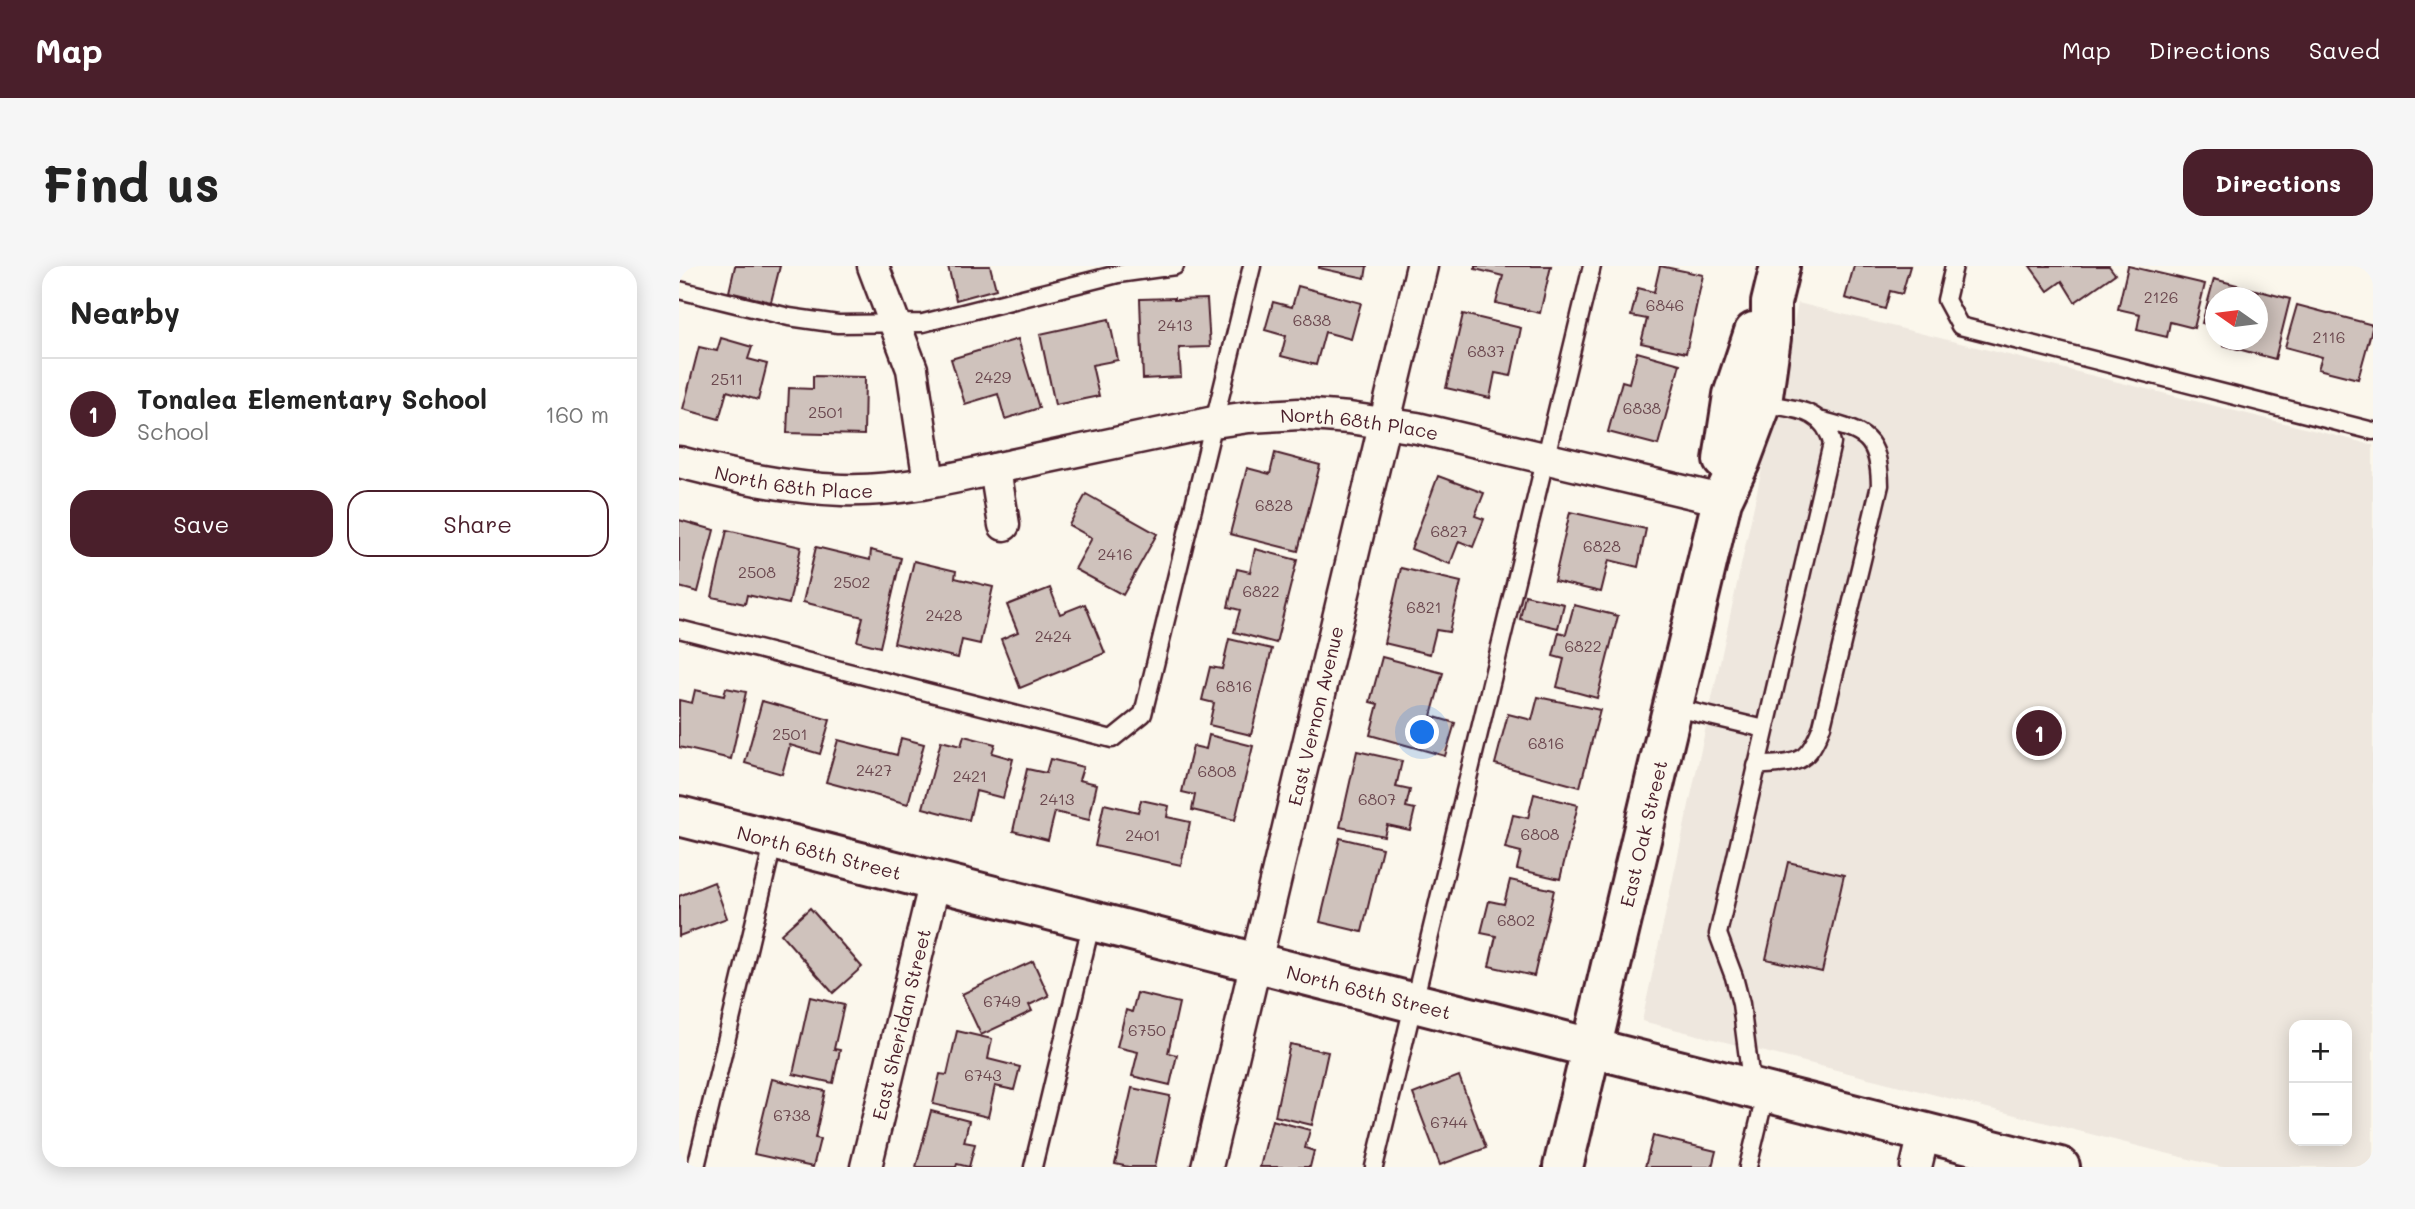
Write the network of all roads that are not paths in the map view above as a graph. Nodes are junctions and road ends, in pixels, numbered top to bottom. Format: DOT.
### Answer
graph roads {
  1 [pos="873,266"];
  2 [pos="1175,266"];
  3 [pos="1252,266"];
  4 [pos="1422,266"];
  5 [pos="1592,266"];
  6 [pos="1780,266"];
  7 [pos="1954,266"];
  8 [pos="679,290"];
  9 [pos="1770,303"];
  10 [pos="896,322"];
  11 [pos="1762,403"];
  12 [pos="1823,421"];
  13 [pos="1214,422"];
  14 [pos="1386,423"];
  15 [pos="2373,431"];
  16 [pos="1546,459"];
  17 [pos="679,462"];
  18 [pos="995,469"];
  19 [pos="929,482"];
  20 [pos="1722,500"];
  21 [pos="1005,525"];
  22 [pos="679,629"];
  23 [pos="1672,707"];
  24 [pos="1765,729"];
  25 [pos="1756,766"];
  26 [pos="679,816"];
  27 [pos="774,840"];
  28 [pos="935,881"];
  29 [pos="1092,921"];
  30 [pos="1256,962"];
  31 [pos="1413,1002"];
  32 [pos="1591,1048"];
  33 [pos="1759,1091"];
  34 [pos="1920,1150"];
  35 [pos="696,1167"];
  36 [pos="866,1167"];
  37 [pos="1033,1167"];
  38 [pos="1207,1167"];
  39 [pos="1374,1167"];
  40 [pos="1563,1167"];
  41 [pos="1748,1167"];
  42 [pos="2060,1167"];
  1 -- 10 [label="street"];
  2 -- 10 [label="lane"];
  3 -- 13 [label="lane"];
  4 -- 14 [label="street, East Vernon Avenue"];
  5 -- 16 [label="lane"];
  6 -- 9 [label="street, East Oak Street"];
  7 -- 15 [label="lane"];
  8 -- 10 [label="lane"];
  9 -- 11 [label="street, East Oak Street"];
  9 -- 20 [label="street, East Oak Street"];
  10 -- 19 [label="street"];
  11 -- 12 [label="lane"];
  11 -- 20 [label="street, East Oak Street"];
  12 -- 24 [label="lane"];
  12 -- 25 [label="lane"];
  13 -- 14 [label="street, North 68th Place"];
  13 -- 18 [label="street, North 68th Place"];
  13 -- 22 [label="lane"];
  14 -- 16 [label="street, North 68th Place"];
  14 -- 30 [label="street, East Vernon Avenue"];
  16 -- 20 [label="street, North 68th Place"];
  16 -- 31 [label="lane"];
  17 -- 19 [label="street, North 68th Place"];
  18 -- 19 [label="street, North 68th Place"];
  18 -- 21 [label="street"];
  20 -- 23 [label="street, East Oak Street"];
  23 -- 24 [label="lane"];
  23 -- 32 [label="street, East Oak Street"];
  24 -- 25 [label="lane"];
  25 -- 33 [label="lane"];
  26 -- 27 [label="street, North 68th Street"];
  27 -- 28 [label="street, North 68th Street"];
  27 -- 35 [label="lane"];
  28 -- 29 [label="street, North 68th Street"];
  28 -- 36 [label="street, East Sheridan Street"];
  29 -- 30 [label="street, North 68th Street"];
  29 -- 37 [label="lane"];
  30 -- 31 [label="street, North 68th Street"];
  30 -- 38 [label="street, East Vernon Avenue"];
  31 -- 32 [label="street, North 68th Street"];
  31 -- 39 [label="lane"];
  32 -- 33 [label="street, North 68th Street"];
  32 -- 40 [label="street, East Oak Street"];
  33 -- 34 [label="street, North 68th Street"];
  33 -- 41 [label="lane"];
  34 -- 42 [label="street, North 68th Street"];
}
